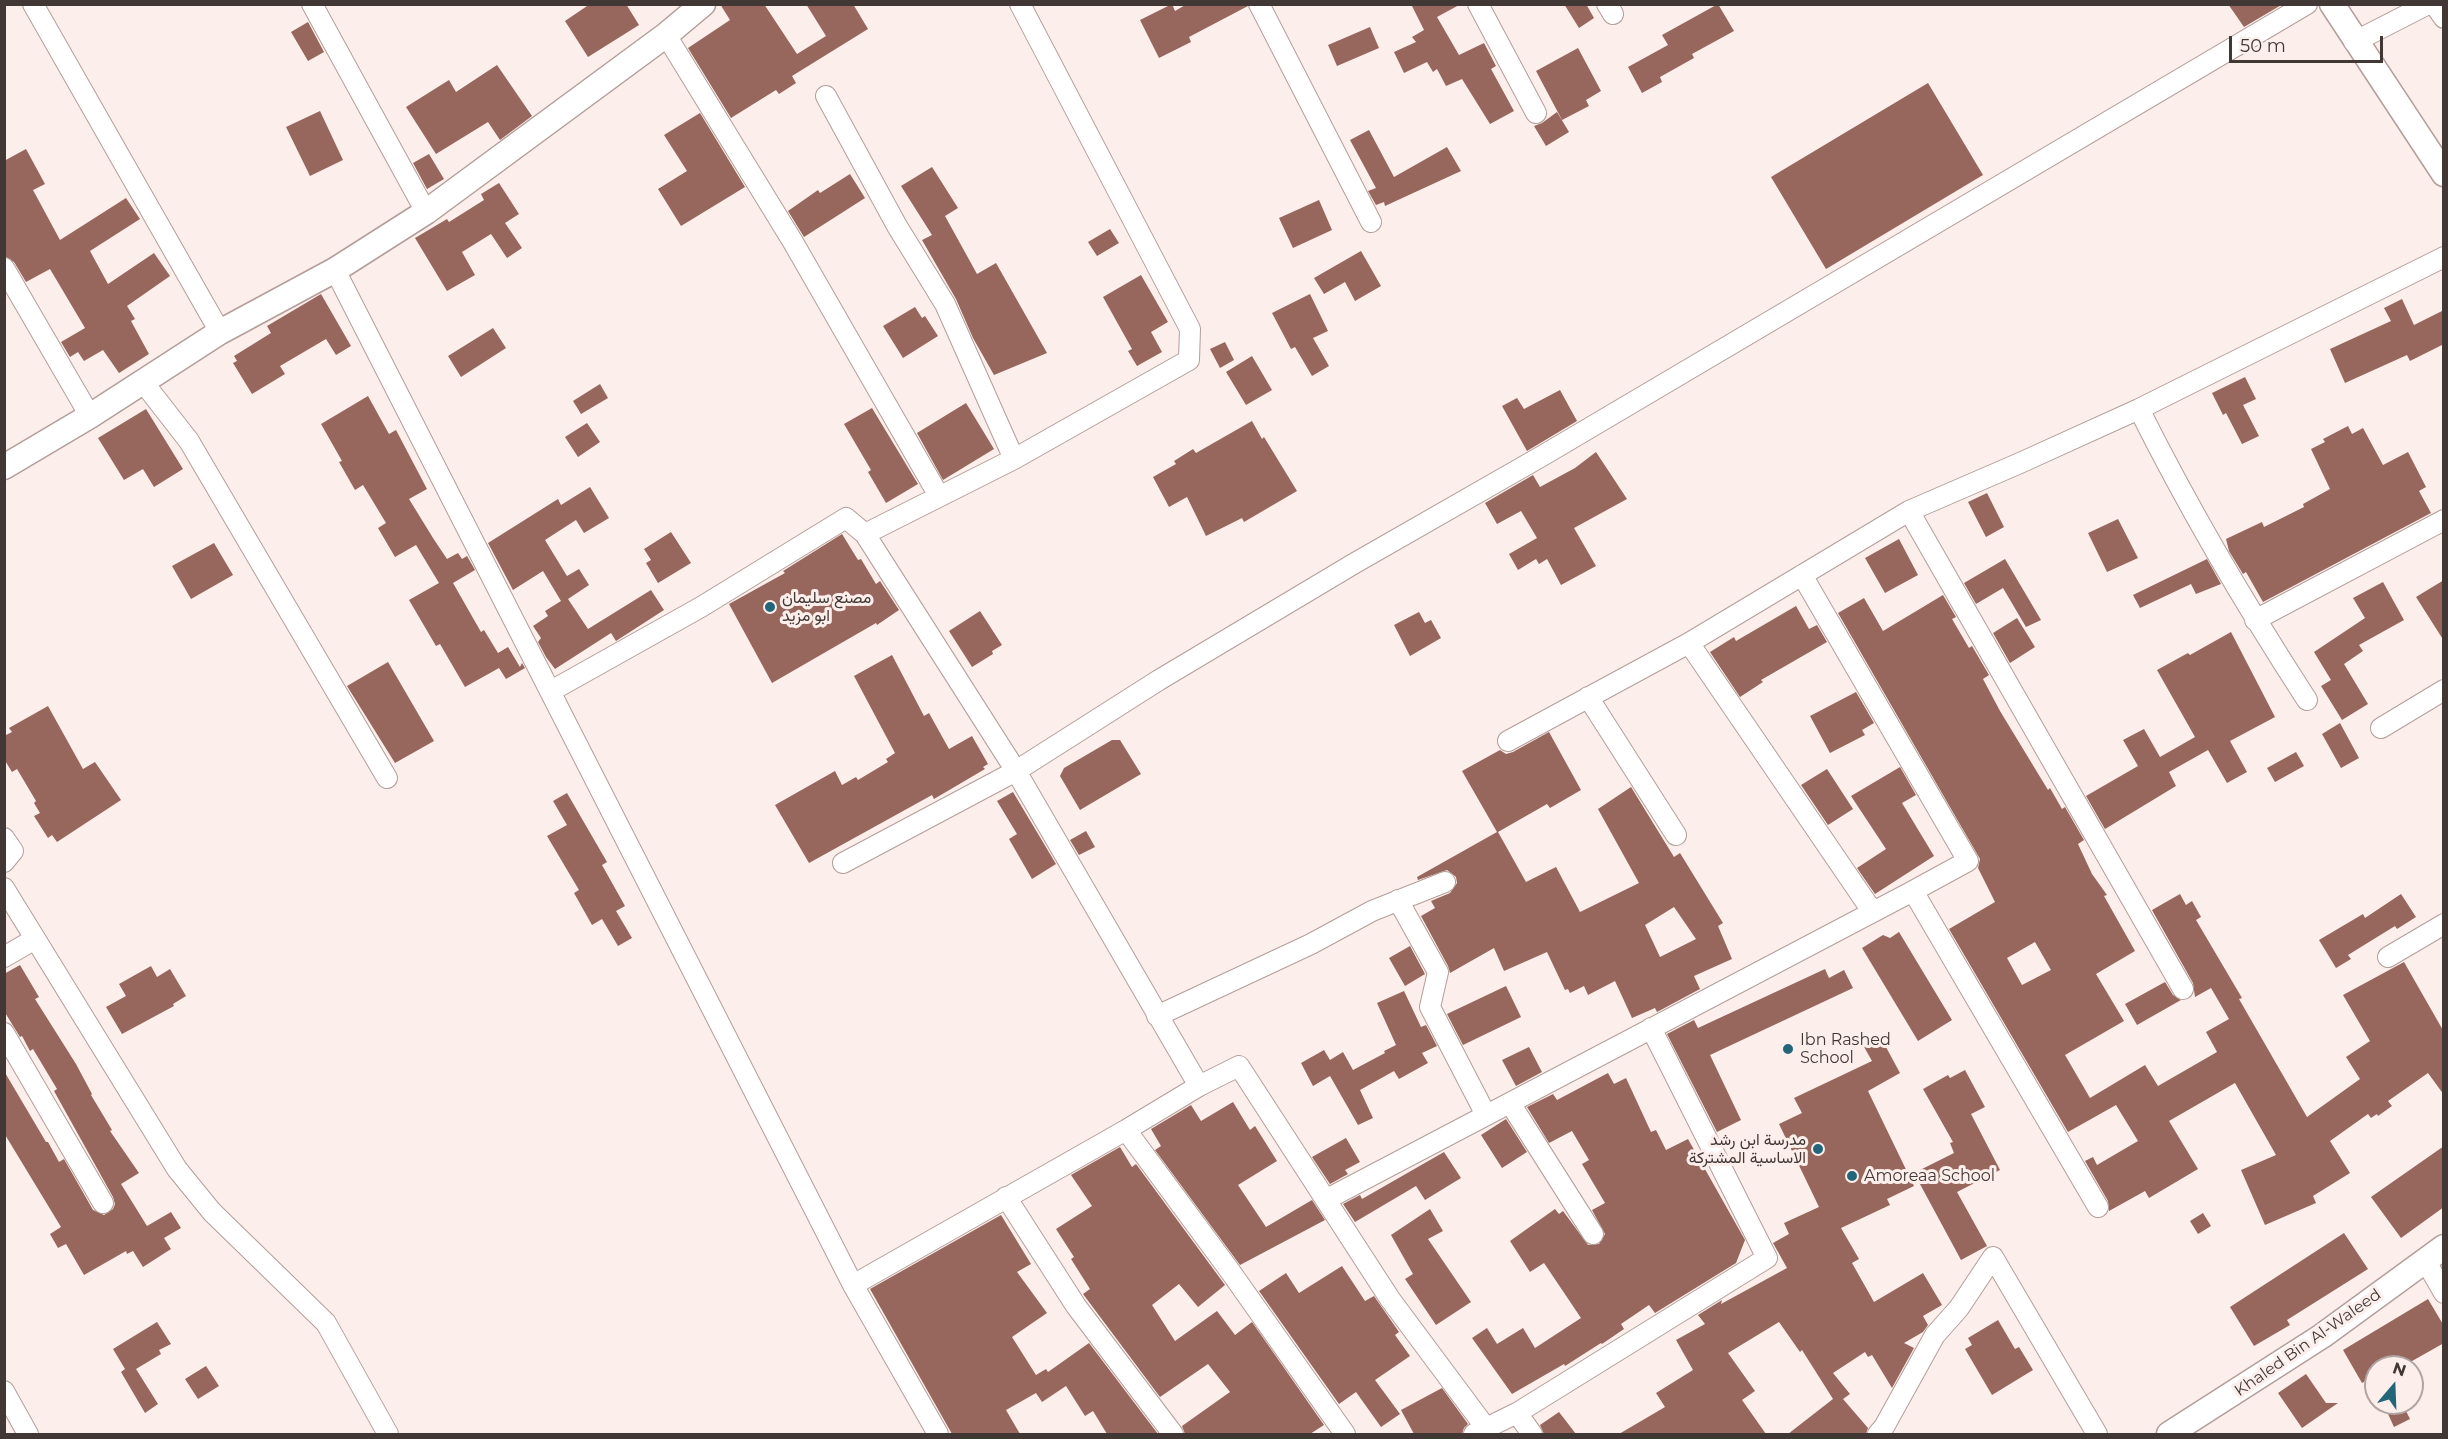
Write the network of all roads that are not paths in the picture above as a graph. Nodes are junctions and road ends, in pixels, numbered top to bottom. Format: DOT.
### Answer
graph roads {
  1 [pos="33,4"];
  2 [pos="312,4"];
  3 [pos="703,4"];
  4 [pos="1020,4"];
  5 [pos="1259,4"];
  6 [pos="1478,4"];
  7 [pos="2307,4"];
  8 [pos="2331,4"];
  9 [pos="2428,4"];
  10 [pos="2434,4"];
  11 [pos="2444,18"];
  12 [pos="666,35"];
  13 [pos="2354,42"];
  14 [pos="826,96"];
  15 [pos="1536,113"];
  16 [pos="2444,174"];
  17 [pos="426,212"];
  18 [pos="1371,222"];
  19 [pos="2444,257"];
  20 [pos="4,268"];
  21 [pos="335,270"];
  22 [pos="220,332"];
  23 [pos="143,382"];
  24 [pos="2139,409"];
  25 [pos="90,416"];
  26 [pos="1014,459"];
  27 [pos="4,467"];
  28 [pos="939,496"];
  29 [pos="1909,511"];
  30 [pos="2444,520"];
  31 [pos="865,534"];
  32 [pos="1802,575"];
  33 [pos="2255,620"];
  34 [pos="1689,643"];
  35 [pos="2444,690"];
  36 [pos="551,691"];
  37 [pos="1588,697"];
  38 [pos="2307,700"];
  39 [pos="2381,728"];
  40 [pos="1508,741"];
  41 [pos="1016,771"];
  42 [pos="387,778"];
  43 [pos="1676,835"];
  44 [pos="4,838"];
  45 [pos="4,862"];
  46 [pos="843,863"];
  47 [pos="1445,882"];
  48 [pos="4,888"];
  49 [pos="1913,891"];
  50 [pos="1398,900"];
  51 [pos="1872,911"];
  52 [pos="2444,924"];
  53 [pos="35,939"];
  54 [pos="4,957"];
  55 [pos="2388,957"];
  56 [pos="2183,989"];
  57 [pos="1157,1016"];
  58 [pos="1652,1028"];
  59 [pos="4,1033"];
  60 [pos="1198,1086"];
  61 [pos="1510,1103"];
  62 [pos="1486,1115"];
  63 [pos="1126,1130"];
  64 [pos="1006,1197"];
  65 [pos="1327,1200"];
  66 [pos="103,1203"];
  67 [pos="2098,1208"];
  68 [pos="1593,1234"];
  69 [pos="2434,1254"];
  70 [pos="853,1286"];
  71 [pos="2444,1293"];
  72 [pos="4,1391"];
  73 [pos="1517,1413"];
  74 [pos="1480,1431"];
  75 [pos="28,1434"];
  76 [pos="388,1434"];
  77 [pos="938,1434"];
  78 [pos="1173,1434"];
  79 [pos="1345,1434"];
  80 [pos="1532,1434"];
  81 [pos="1878,1434"];
  82 [pos="2097,1434"];
  83 [pos="2169,1434"];
  1 -- 22 [label="street"];
  2 -- 17 [label="street"];
  3 -- 12 [label="street"];
  4 -- 26 [label="street"];
  5 -- 18 [label="street"];
  6 -- 15 [label="street"];
  7 -- 41 [label="street"];
  8 -- 13 [label="street"];
  9 -- 13 [label="street"];
  10 -- 11 [label="street"];
  12 -- 17 [label="street"];
  12 -- 28 [label="street"];
  13 -- 16 [label="street"];
  14 -- 26 [label="street"];
  17 -- 21 [label="street"];
  19 -- 24 [label="street"];
  20 -- 25 [label="street"];
  21 -- 22 [label="street"];
  21 -- 36 [label="street"];
  22 -- 23 [label="street"];
  23 -- 25 [label="street"];
  23 -- 42 [label="street"];
  24 -- 29 [label="street"];
  24 -- 33 [label="street"];
  25 -- 27 [label="street"];
  26 -- 28 [label="street"];
  28 -- 31 [label="street"];
  29 -- 32 [label="street"];
  29 -- 56 [label="street"];
  30 -- 33 [label="street"];
  31 -- 36 [label="street"];
  31 -- 41 [label="street"];
  32 -- 34 [label="street"];
  32 -- 49 [label="street"];
  33 -- 38 [label="street"];
  34 -- 37 [label="street"];
  34 -- 51 [label="street"];
  35 -- 39 [label="street"];
  36 -- 70 [label="street"];
  37 -- 40 [label="street"];
  37 -- 43 [label="street"];
  41 -- 46 [label="street"];
  41 -- 57 [label="street"];
  44 -- 45 [label="street"];
  47 -- 50 [label="street"];
  48 -- 53 [label="street"];
  49 -- 51 [label="street"];
  49 -- 67 [label="street"];
  50 -- 57 [label="street"];
  50 -- 62 [label="street"];
  51 -- 58 [label="street"];
  52 -- 55 [label="street"];
  53 -- 54 [label="street"];
  53 -- 76 [label="street"];
  57 -- 60 [label="street"];
  58 -- 61 [label="street"];
  58 -- 73 [label="street"];
  59 -- 66 [label="street"];
  60 -- 63 [label="street"];
  60 -- 65 [label="street"];
  61 -- 62 [label="street"];
  61 -- 68 [label="street"];
  62 -- 65 [label="street"];
  63 -- 64 [label="street"];
  63 -- 79 [label="street"];
  64 -- 70 [label="street"];
  64 -- 78 [label="street"];
  65 -- 74 [label="street"];
  69 -- 71 [label="street"];
  69 -- 83 [label="street, Khaled Bin Al-Waleed"];
  70 -- 77 [label="street"];
  72 -- 75 [label="street"];
  73 -- 74 [label="street"];
  73 -- 80 [label="street"];
  81 -- 82 [label="street"];
}
